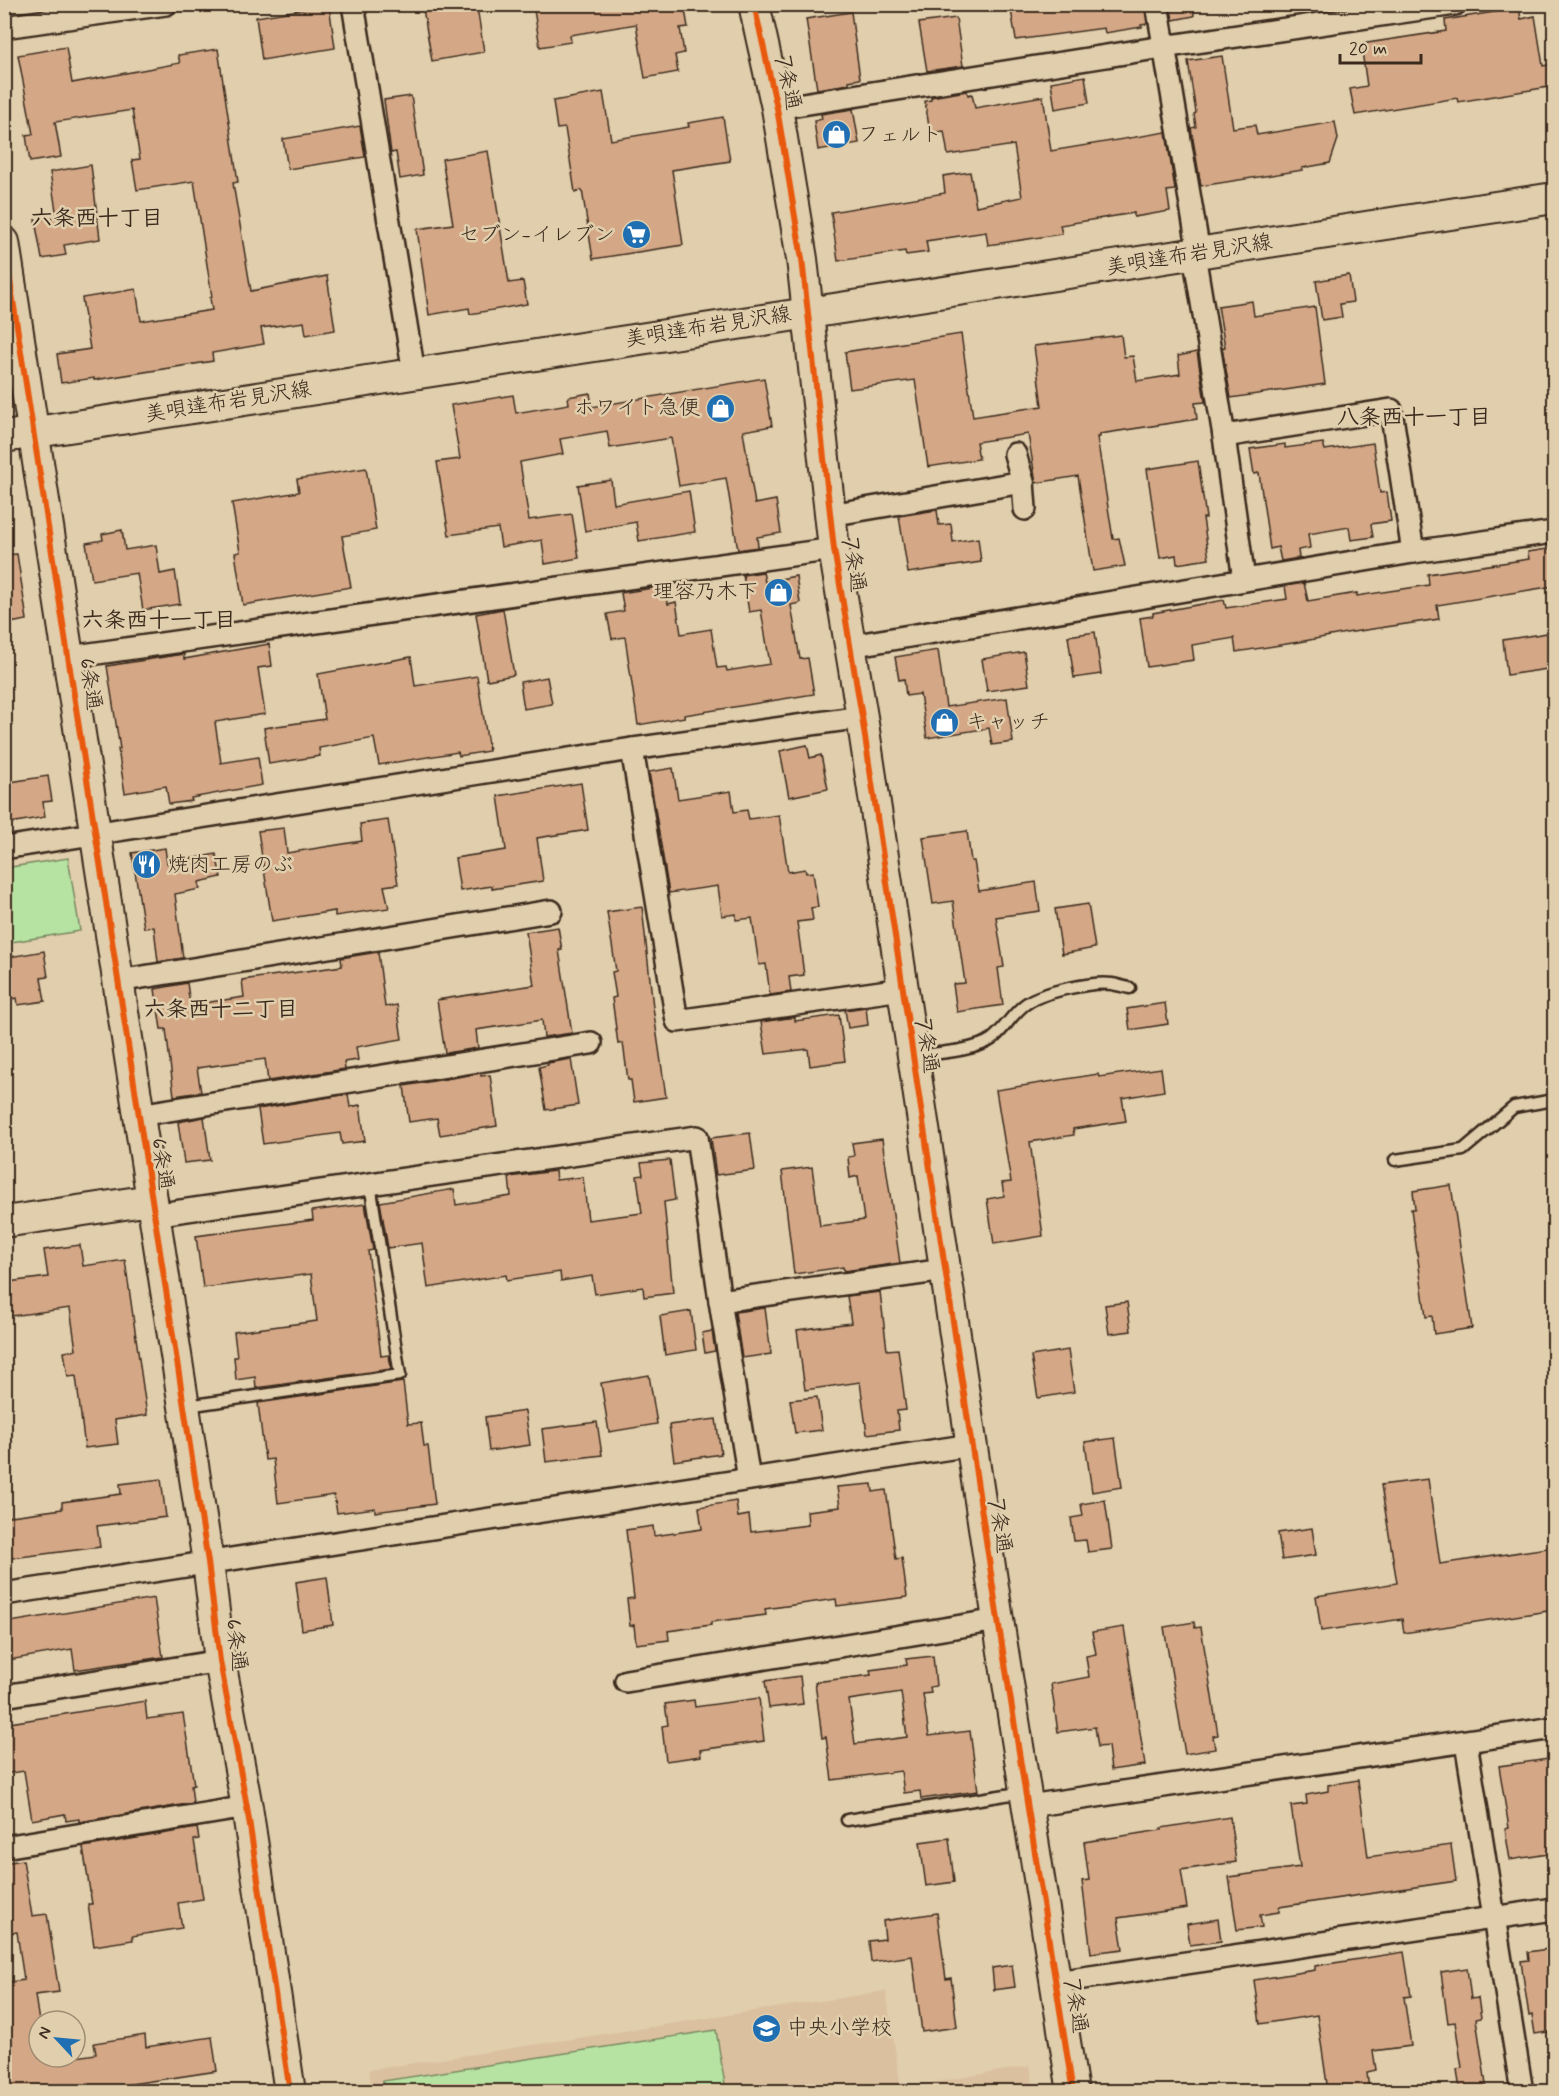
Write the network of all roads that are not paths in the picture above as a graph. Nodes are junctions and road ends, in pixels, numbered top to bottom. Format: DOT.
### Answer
graph roads {
  1 [pos="166,4"];
  2 [pos="353,4"];
  3 [pos="754,4"];
  4 [pos="1157,4"];
  5 [pos="1455,4"];
  6 [pos="4,27"];
  7 [pos="1163,47"];
  8 [pos="777,108"];
  9 [pos="1554,198"];
  10 [pos="4,242"];
  11 [pos="1196,254"];
  12 [pos="807,311"];
  13 [pos="414,373"];
  14 [pos="19,434"];
  15 [pos="1224,436"];
  16 [pos="1015,454"];
  17 [pos="1023,482"];
  18 [pos="1024,509"];
  19 [pos="830,515"];
  20 [pos="1554,532"];
  21 [pos="834,549"];
  22 [pos="1413,552"];
  23 [pos="1244,580"];
  24 [pos="850,646"];
  25 [pos="69,657"];
  26 [pos="862,717"];
  27 [pos="632,749"];
  28 [pos="96,834"];
  29 [pos="4,848"];
  30 [pos="551,911"];
  31 [pos="118,981"];
  32 [pos="1130,988"];
  33 [pos="902,989"];
  34 [pos="591,1043"];
  35 [pos="912,1056"];
  36 [pos="1554,1101"];
  37 [pos="138,1115"];
  38 [pos="1395,1160"];
  39 [pos="370,1184"];
  40 [pos="152,1208"];
  41 [pos="4,1222"];
  42 [pos="945,1270"];
  43 [pos="720,1301"];
  44 [pos="184,1407"];
  45 [pos="971,1445"];
  46 [pos="749,1479"];
  47 [pos="208,1562"];
  48 [pos="4,1594"];
  49 [pos="998,1620"];
  50 [pos="220,1661"];
  51 [pos="626,1681"];
  52 [pos="4,1695"];
  53 [pos="1554,1728"];
  54 [pos="1466,1742"];
  55 [pos="1028,1799"];
  56 [pos="247,1807"];
  57 [pos="847,1820"];
  58 [pos="4,1847"];
  59 [pos="1554,1909"];
  60 [pos="1496,1918"];
  61 [pos="1056,1982"];
  62 [pos="290,2091"];
  63 [pos="1073,2091"];
  64 [pos="1522,2091"];
  1 -- 6 [label="street"];
  2 -- 13 [label="street"];
  3 -- 8 [label="street, 7条通"];
  4 -- 7 [label="street"];
  5 -- 7 [label="street"];
  7 -- 8 [label="street"];
  7 -- 11 [label="street"];
  8 -- 12 [label="street, 7条通"];
  9 -- 11 [label="street, 美唄達布岩見沢線"];
  10 -- 14 [label="street, 6条通"];
  11 -- 12 [label="street, 美唄達布岩見沢線"];
  11 -- 15 [label="street"];
  12 -- 13 [label="street, 美唄達布岩見沢線"];
  12 -- 19 [label="street, 7条通"];
  13 -- 14 [label="street, 美唄達布岩見沢線"];
  14 -- 25 [label="street, 6条通"];
  15 -- 22 [label="street"];
  15 -- 23 [label="street"];
  16 -- 17 [label="street"];
  17 -- 18 [label="street"];
  17 -- 19 [label="street"];
  19 -- 21 [label="street, 7条通"];
  20 -- 22 [label="street"];
  21 -- 24 [label="street, 7条通"];
  21 -- 25 [label="street"];
  22 -- 23 [label="street"];
  23 -- 24 [label="street"];
  24 -- 26 [label="street, 7条通"];
  25 -- 28 [label="street, 6条通"];
  26 -- 27 [label="street"];
  26 -- 33 [label="street, 7条通"];
  27 -- 28 [label="street"];
  27 -- 33 [label="street"];
  28 -- 29 [label="street"];
  28 -- 31 [label="street, 6条通"];
  30 -- 31 [label="street"];
  31 -- 37 [label="street, 6条通"];
  32 -- 35 [label="lane"];
  33 -- 35 [label="street, 7条通"];
  34 -- 37 [label="street"];
  35 -- 42 [label="street, 7条通"];
  36 -- 38 [label="lane"];
  37 -- 40 [label="street, 6条通"];
  39 -- 40 [label="street"];
  39 -- 43 [label="street"];
  39 -- 44 [label="lane"];
  40 -- 41 [label="street"];
  40 -- 44 [label="street, 6条通"];
  42 -- 43 [label="street"];
  42 -- 45 [label="street, 7条通"];
  43 -- 46 [label="street"];
  44 -- 47 [label="street, 6条通"];
  45 -- 46 [label="street"];
  45 -- 49 [label="street, 7条通"];
  46 -- 47 [label="street"];
  47 -- 48 [label="street"];
  47 -- 50 [label="street, 6条通"];
  49 -- 51 [label="street"];
  49 -- 55 [label="street, 7条通"];
  50 -- 52 [label="street"];
  50 -- 56 [label="street, 6条通"];
  53 -- 54 [label="street"];
  54 -- 55 [label="street"];
  54 -- 60 [label="street"];
  55 -- 57 [label="lane"];
  55 -- 61 [label="street, 7条通"];
  56 -- 58 [label="street"];
  56 -- 62 [label="street, 6条通"];
  59 -- 60 [label="street"];
  60 -- 61 [label="street"];
  60 -- 64 [label="street"];
  61 -- 63 [label="street, 7条通"];
}
